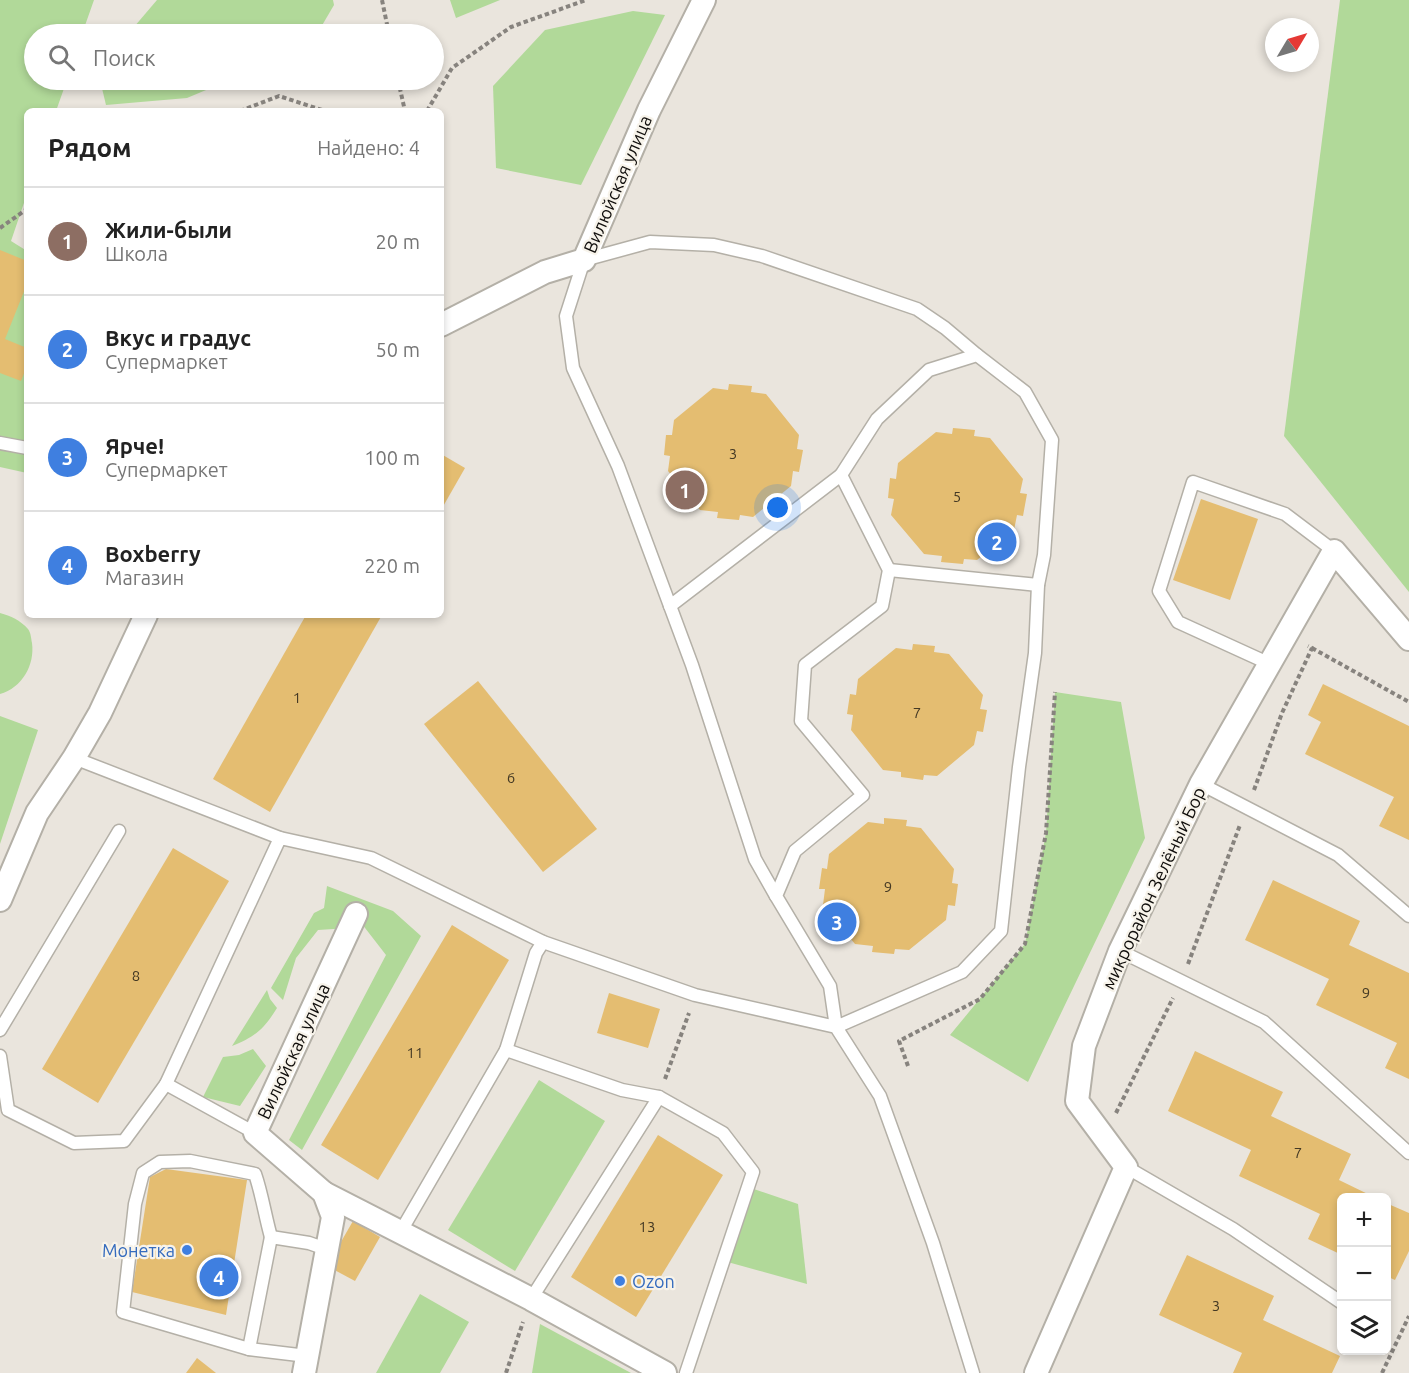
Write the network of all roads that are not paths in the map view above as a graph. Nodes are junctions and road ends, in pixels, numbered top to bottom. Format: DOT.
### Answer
graph roads {
  1 [pos="704,0"];
  2 [pos="584,260"];
  3 [pos="444,323"];
  4 [pos="977,355"];
  5 [pos="0,443"];
  6 [pos="24,447"];
  7 [pos="841,475"];
  8 [pos="1334,551"];
  9 [pos="888,570"];
  10 [pos="1038,585"];
  11 [pos="670,606"];
  12 [pos="145,618"];
  13 [pos="1409,639"];
  14 [pos="1270,664"];
  15 [pos="74,758"];
  16 [pos="1201,784"];
  17 [pos="119,831"];
  18 [pos="280,838"];
  19 [pos="776,896"];
  20 [pos="0,900"];
  21 [pos="356,914"];
  22 [pos="1409,916"];
  23 [pos="543,942"];
  24 [pos="1120,951"];
  25 [pos="837,1028"];
  26 [pos="0,1030"];
  27 [pos="506,1050"];
  28 [pos="0,1056"];
  29 [pos="166,1084"];
  30 [pos="659,1097"];
  31 [pos="255,1133"];
  32 [pos="1409,1153"];
  33 [pos="1126,1167"];
  34 [pos="324,1193"];
  35 [pos="401,1231"];
  36 [pos="271,1237"];
  37 [pos="326,1249"];
  38 [pos="531,1299"];
  39 [pos="1338,1301"];
  40 [pos="249,1349"];
  41 [pos="305,1365"];
  42 [pos="1042,1371"];
  43 [pos="665,1373"];
  44 [pos="686,1373"];
  45 [pos="974,1373"];
  1 -- 2 [label="street, Вилюйская улица"];
  2 -- 3 [label="street, Вилюйская улица"];
  2 -- 4 [label="lane"];
  2 -- 11 [label="lane"];
  4 -- 7 [label="lane"];
  4 -- 10 [label="lane"];
  5 -- 6 [label="lane"];
  7 -- 9 [label="lane"];
  7 -- 11 [label="lane"];
  8 -- 13 [label="street"];
  8 -- 14 [label="street, микрорайон Зелёный Бор"];
  8 -- 14 [label="lane"];
  9 -- 10 [label="lane"];
  9 -- 19 [label="lane"];
  10 -- 25 [label="lane"];
  11 -- 19 [label="lane"];
  12 -- 15 [label="street"];
  14 -- 16 [label="street, микрорайон Зелёный Бор"];
  15 -- 18 [label="lane"];
  15 -- 20 [label="street"];
  16 -- 22 [label="lane"];
  16 -- 24 [label="street, микрорайон Зелёный Бор"];
  17 -- 26 [label="lane"];
  18 -- 23 [label="lane"];
  18 -- 29 [label="lane"];
  19 -- 25 [label="lane"];
  21 -- 31 [label="street, Вилюйская улица"];
  23 -- 25 [label="lane"];
  23 -- 27 [label="lane"];
  24 -- 32 [label="lane"];
  24 -- 33 [label="street, микрорайон Зелёный Бор"];
  25 -- 45 [label="lane"];
  27 -- 30 [label="lane"];
  27 -- 35 [label="lane"];
  28 -- 29 [label="lane"];
  29 -- 31 [label="lane"];
  30 -- 38 [label="lane"];
  30 -- 44 [label="lane"];
  31 -- 34 [label="street, Вилюйская улица"];
  33 -- 39 [label="lane"];
  33 -- 42 [label="street"];
  34 -- 35 [label="street, Вилюйская улица"];
  34 -- 37 [label="street"];
  35 -- 38 [label="street, Вилюйская улица"];
  36 -- 37 [label="lane"];
  36 -- 40 [label="lane"];
  36 -- 40 [label="lane"];
  37 -- 41 [label="street"];
  38 -- 43 [label="street, Вилюйская улица"];
  40 -- 41 [label="lane"];
}
